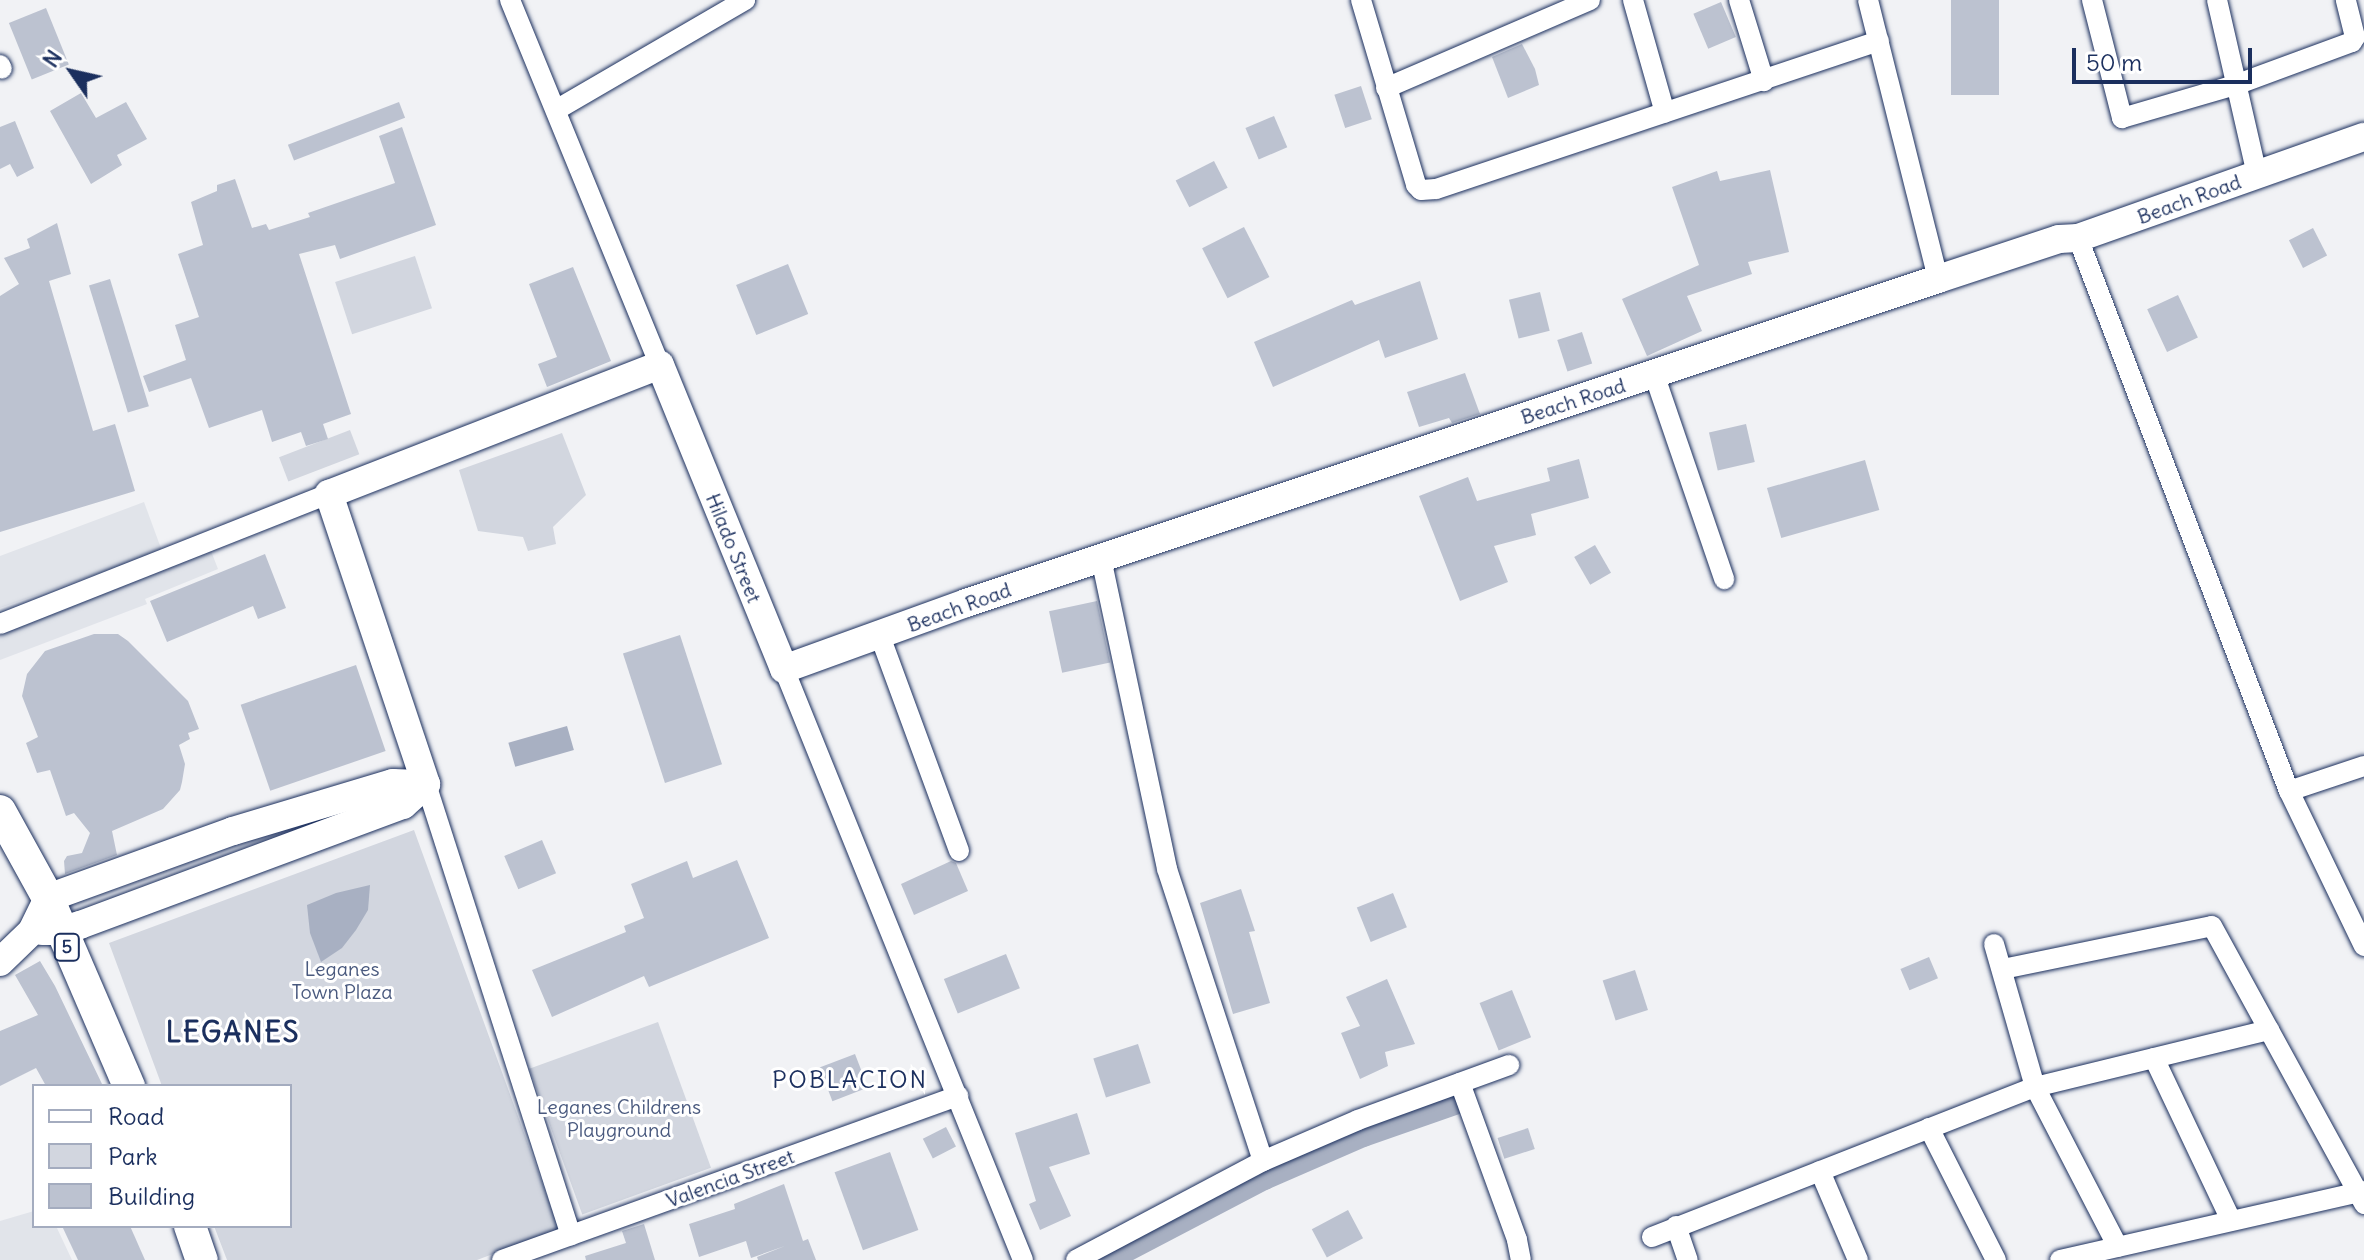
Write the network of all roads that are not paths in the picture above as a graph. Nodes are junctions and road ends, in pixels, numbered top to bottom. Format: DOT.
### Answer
graph roads {
  1 [pos="510,0"];
  2 [pos="745,0"];
  3 [pos="1361,0"];
  4 [pos="1590,0"];
  5 [pos="1633,0"];
  6 [pos="1739,0"];
  7 [pos="1868,0"];
  8 [pos="2092,0"];
  9 [pos="2217,0"];
  10 [pos="2346,0"];
  11 [pos="1879,41"];
  12 [pos="1764,81"];
  13 [pos="2238,84"];
  14 [pos="1386,88"];
  15 [pos="556,110"];
  16 [pos="1665,113"];
  17 [pos="2364,137"];
  18 [pos="2257,174"];
  19 [pos="2078,238"];
  20 [pos="1938,279"];
  21 [pos="660,365"];
  22 [pos="1654,374"];
  23 [pos="329,494"];
  24 [pos="1101,558"];
  25 [pos="1724,579"];
  26 [pos="0,624"];
  27 [pos="880,636"];
  28 [pos="784,669"];
  29 [pos="2364,766"];
  30 [pos="426,784"];
  31 [pos="2289,791"];
  32 [pos="0,811"];
  33 [pos="959,851"];
  34 [pos="48,898"];
  35 [pos="46,931"];
  36 [pos="1994,944"];
  37 [pos="2364,946"];
  38 [pos="0,962"];
  39 [pos="2003,969"];
  40 [pos="2269,1030"];
  41 [pos="2154,1058"];
  42 [pos="1509,1065"];
  43 [pos="1460,1083"];
  44 [pos="128,1084"];
  45 [pos="2035,1087"];
  46 [pos="958,1096"];
  47 [pos="1929,1128"];
  48 [pos="1263,1161"];
  49 [pos="1820,1171"];
  50 [pos="2362,1196"];
  51 [pos="2231,1220"];
  52 [pos="1676,1226"];
  53 [pos="191,1228"];
  54 [pos="571,1235"];
  55 [pos="1652,1237"];
  56 [pos="2118,1247"];
  57 [pos="202,1260"];
  58 [pos="502,1260"];
  59 [pos="1023,1260"];
  60 [pos="1076,1260"];
  61 [pos="1521,1260"];
  62 [pos="1688,1260"];
  63 [pos="1858,1260"];
  64 [pos="1996,1260"];
  65 [pos="2060,1260"];
  1 -- 15 [label="street, Hilado Street"];
  2 -- 15 [label="street"];
  3 -- 14 [label="street"];
  4 -- 14 [label="street"];
  5 -- 16 [label="street"];
  6 -- 12 [label="street"];
  7 -- 11 [label="street"];
  8 -- 13 [label="street"];
  9 -- 13 [label="street"];
  10 -- 13 [label="street"];
  11 -- 12 [label="street"];
  11 -- 20 [label="street"];
  12 -- 16 [label="street"];
  13 -- 18 [label="street"];
  14 -- 16 [label="street"];
  15 -- 21 [label="street, Hilado Street"];
  17 -- 18 [label="main road, Beach Road"];
  18 -- 19 [label="main road, Beach Road"];
  19 -- 20 [label="main road, Beach Road"];
  19 -- 31 [label="street"];
  20 -- 22 [label="main road, Beach Road"];
  21 -- 23 [label="main road"];
  21 -- 28 [label="main road, Hilado Street"];
  22 -- 24 [label="main road, Beach Road"];
  22 -- 25 [label="street"];
  23 -- 26 [label="street"];
  23 -- 30 [label="main road"];
  24 -- 27 [label="main road, Beach Road"];
  24 -- 48 [label="street"];
  27 -- 28 [label="main road, Beach Road"];
  27 -- 33 [label="street"];
  28 -- 46 [label="street, Hilado Street"];
  29 -- 31 [label="street"];
  30 -- 34 [label="main road"];
  30 -- 35 [label="main road"];
  30 -- 54 [label="street"];
  31 -- 37 [label="street"];
  32 -- 34 [label="main road, 5"];
  34 -- 35 [label="main road, 5"];
  35 -- 38 [label="main road"];
  35 -- 44 [label="main road, 5"];
  36 -- 39 [label="street"];
  39 -- 40 [label="street"];
  39 -- 45 [label="street"];
  40 -- 41 [label="street"];
  40 -- 50 [label="street"];
  41 -- 45 [label="street"];
  41 -- 51 [label="street"];
  42 -- 43 [label="street"];
  43 -- 48 [label="street"];
  43 -- 61 [label="street"];
  45 -- 47 [label="street"];
  45 -- 56 [label="street"];
  46 -- 54 [label="street, Valencia Street"];
  46 -- 59 [label="street, Hilado Street"];
  47 -- 49 [label="street"];
  47 -- 64 [label="street"];
  48 -- 60 [label="street"];
  49 -- 52 [label="street"];
  49 -- 63 [label="street"];
  50 -- 51 [label="street"];
  51 -- 56 [label="street"];
  52 -- 55 [label="street"];
  52 -- 62 [label="street"];
  53 -- 57 [label="main road"];
  54 -- 58 [label="street, Valencia Street"];
  56 -- 65 [label="street"];
}
